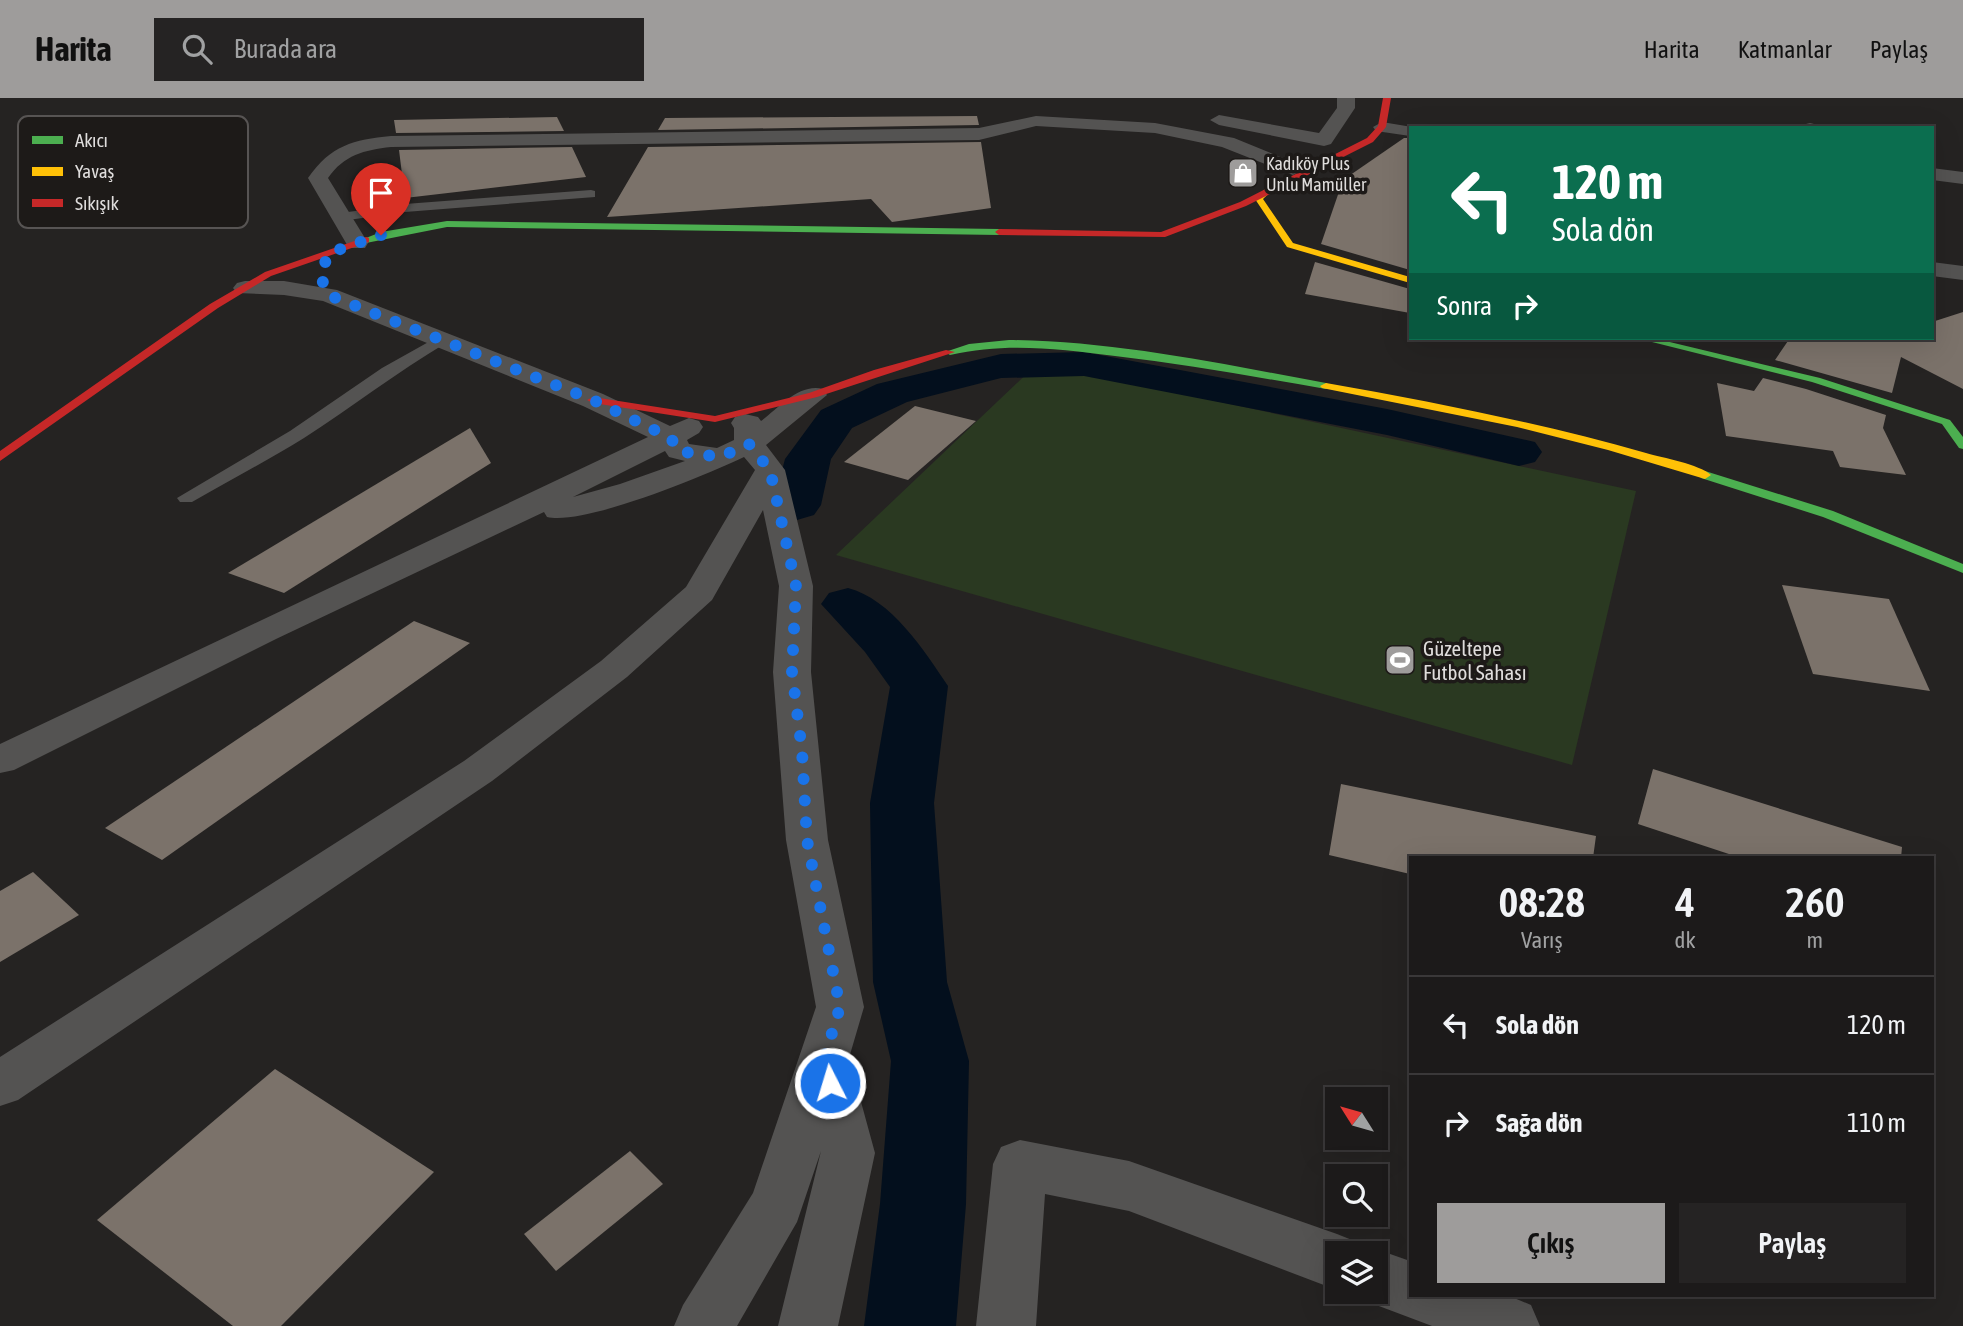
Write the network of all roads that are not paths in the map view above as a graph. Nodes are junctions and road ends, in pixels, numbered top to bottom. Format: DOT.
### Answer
graph roads {
  1 [pos="1346,98"];
  2 [pos="1387,98"];
  3 [pos="1195,116"];
  4 [pos="1382,127"];
  5 [pos="1409,130"];
  6 [pos="1324,140"];
  7 [pos="1293,169"];
  8 [pos="1934,174"];
  9 [pos="1963,178"];
  10 [pos="591,194"];
  11 [pos="1259,199"];
  12 [pos="341,217"];
  13 [pos="357,243"];
  14 [pos="329,253"];
  15 [pos="1934,269"];
  16 [pos="1963,273"];
  17 [pos="1409,280"];
  18 [pos="245,288"];
  19 [pos="328,295"];
  20 [pos="441,340"];
  21 [pos="1649,340"];
  22 [pos="813,395"];
  23 [pos="593,400"];
  24 [pos="715,419"];
  25 [pos="1955,420"];
  26 [pos="671,438"];
  27 [pos="1963,445"];
  28 [pos="0,457"];
  29 [pos="720,457"];
  30 [pos="760,457"];
  31 [pos="186,498"];
  32 [pos="501,521"];
  33 [pos="1963,569"];
  34 [pos="0,760"];
  35 [pos="824,1059"];
  36 [pos="0,1084"];
  37 [pos="1325,1258"];
  38 [pos="1388,1281"];
  39 [pos="1409,1289"];
  40 [pos="1431,1297"];
  41 [pos="704,1326"];
  42 [pos="808,1326"];
  43 [pos="1006,1326"];
  44 [pos="1510,1326"];
  1 -- 6 [label="street"];
  2 -- 4 [label="street"];
  3 -- 6 [label="street"];
  4 -- 5 [label="street"];
  4 -- 11 [label="street"];
  6 -- 7 [label="street"];
  7 -- 11 [label="street"];
  7 -- 12 [label="street"];
  8 -- 9 [label="street"];
  10 -- 12 [label="lane"];
  11 -- 13 [label="street"];
  11 -- 17 [label="street"];
  12 -- 13 [label="street"];
  13 -- 14 [label="street"];
  14 -- 18 [label="street"];
  14 -- 19 [label="street"];
  15 -- 16 [label="street"];
  18 -- 19 [label="street"];
  18 -- 28 [label="street"];
  19 -- 20 [label="street"];
  20 -- 23 [label="street"];
  20 -- 31 [label="lane"];
  21 -- 25 [label="street"];
  22 -- 24 [label="street"];
  22 -- 30 [label="street"];
  22 -- 33 [label="street"];
  23 -- 24 [label="street"];
  23 -- 26 [label="street"];
  24 -- 26 [label="street"];
  24 -- 30 [label="street"];
  25 -- 27 [label="street"];
  26 -- 29 [label="street"];
  26 -- 32 [label="street"];
  29 -- 30 [label="street"];
  29 -- 32 [label="street"];
  30 -- 35 [label="street"];
  30 -- 36 [label="street"];
  32 -- 34 [label="street"];
  35 -- 41 [label="street"];
  35 -- 42 [label="street"];
  37 -- 43 [label="street"];
  38 -- 39 [label="street"];
  40 -- 44 [label="street"];
}
